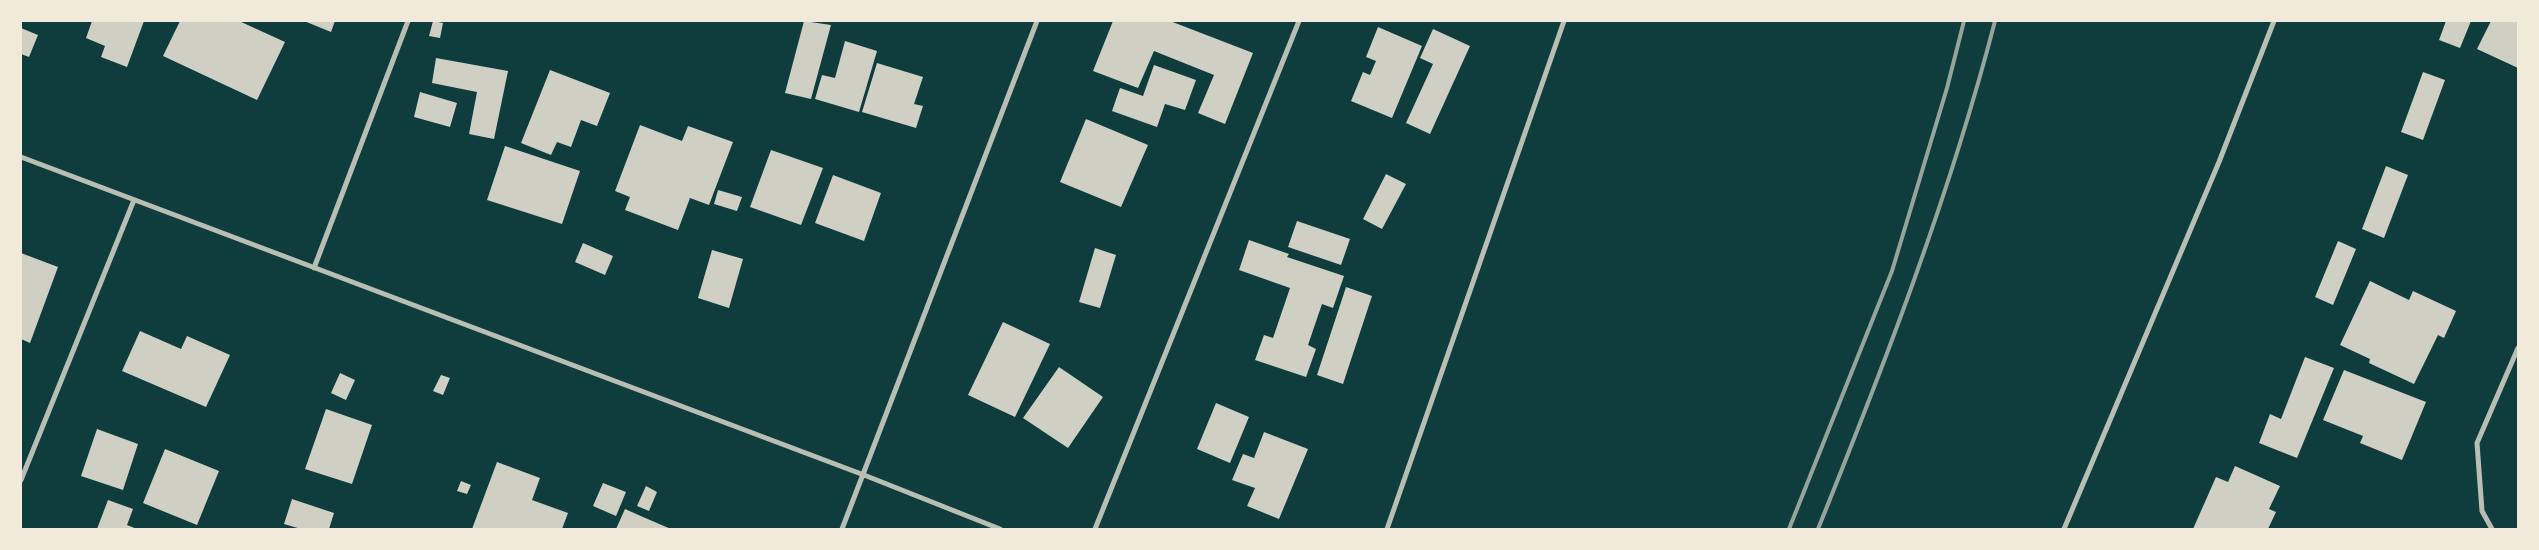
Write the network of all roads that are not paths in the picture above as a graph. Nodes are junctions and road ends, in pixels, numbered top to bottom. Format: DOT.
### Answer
graph roads {
  1 [pos="408,21"];
  2 [pos="1037,21"];
  3 [pos="1299,21"];
  4 [pos="1564,21"];
  5 [pos="2274,21"];
  6 [pos="21,158"];
  7 [pos="134,200"];
  8 [pos="314,268"];
  9 [pos="2518,348"];
  10 [pos="864,475"];
  11 [pos="21,480"];
  12 [pos="842,529"];
  13 [pos="1000,529"];
  14 [pos="1095,529"];
  15 [pos="1387,529"];
  16 [pos="2064,529"];
  17 [pos="2492,529"];
  1 -- 8 [label="street"];
  2 -- 10 [label="street"];
  3 -- 14 [label="street"];
  4 -- 15 [label="street"];
  5 -- 16 [label="street"];
  6 -- 7 [label="street"];
  7 -- 8 [label="street"];
  7 -- 11 [label="street"];
  8 -- 10 [label="street"];
  9 -- 17 [label="street"];
  10 -- 12 [label="street"];
  10 -- 13 [label="street"];
}
